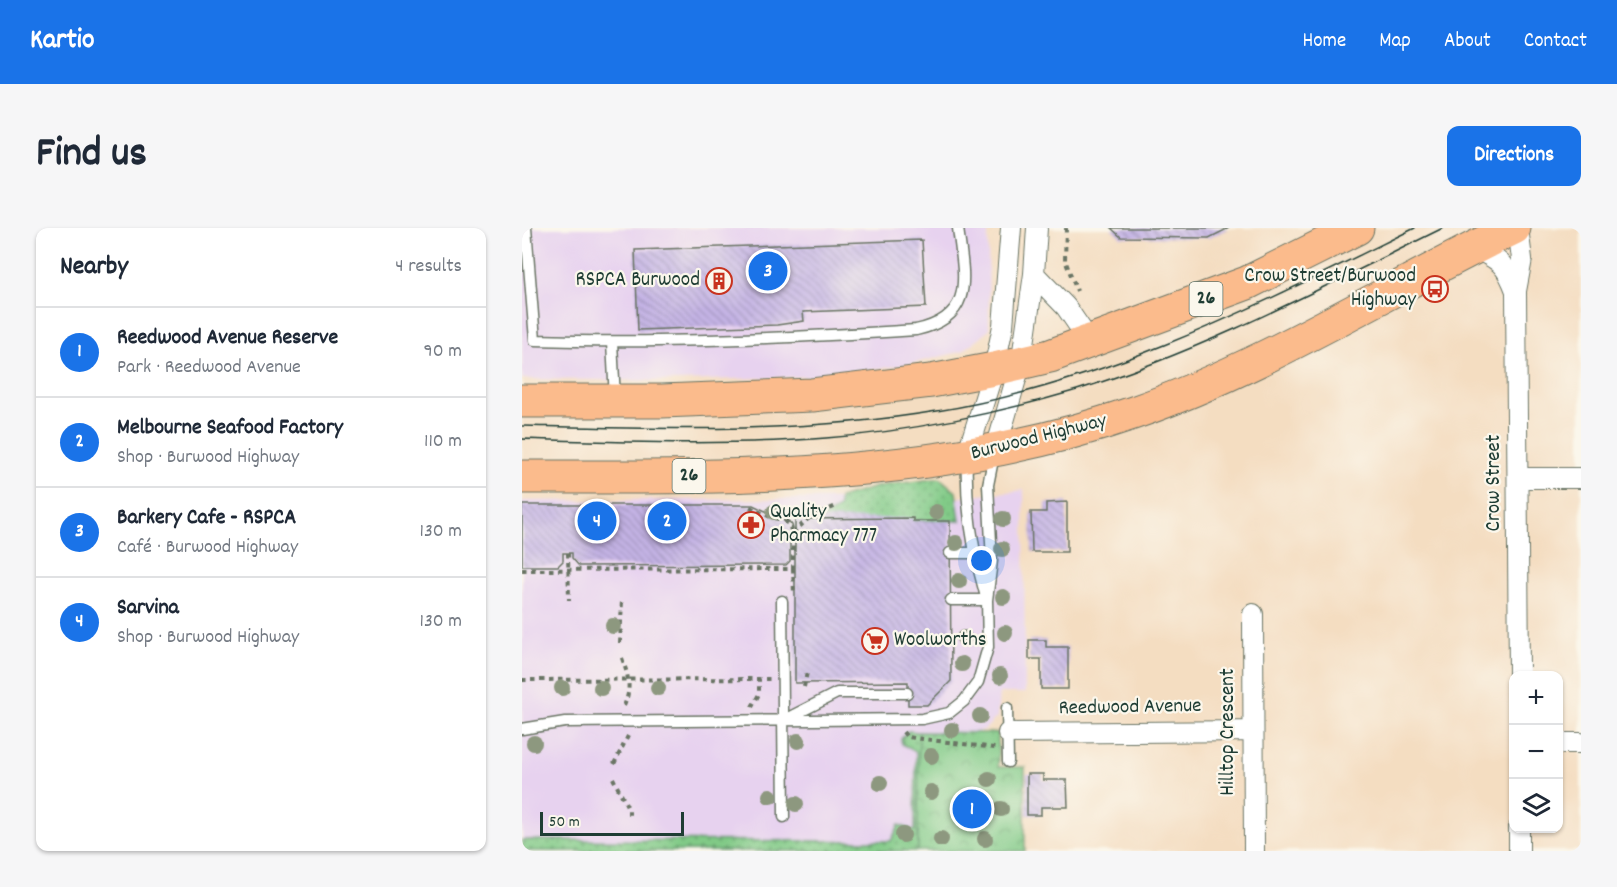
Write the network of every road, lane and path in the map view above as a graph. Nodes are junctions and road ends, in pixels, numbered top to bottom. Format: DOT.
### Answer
graph roads {
  1 [pos="526,228"];
  2 [pos="958,228"];
  3 [pos="1011,228"];
  4 [pos="1037,228"];
  5 [pos="1066,228"];
  6 [pos="1357,228"];
  7 [pos="1516,228"];
  8 [pos="1473,247"];
  9 [pos="1034,274"];
  10 [pos="1516,291"];
  11 [pos="1081,299"];
  12 [pos="612,342"];
  13 [pos="1090,342"];
  14 [pos="1007,366"];
  15 [pos="522,400"];
  16 [pos="615,400"];
  17 [pos="981,452"];
  18 [pos="522,477"];
  19 [pos="1520,477"];
  20 [pos="1581,477"];
  21 [pos="789,506"];
  22 [pos="836,506"];
  23 [pos="750,507"];
  24 [pos="785,520"];
  25 [pos="794,533"];
  26 [pos="950,553"];
  27 [pos="975,553"];
  28 [pos="568,554"];
  29 [pos="568,569"];
  30 [pos="793,569"];
  31 [pos="522,570"];
  32 [pos="568,600"];
  33 [pos="622,600"];
  34 [pos="951,600"];
  35 [pos="987,600"];
  36 [pos="782,601"];
  37 [pos="794,604"];
  38 [pos="1253,614"];
  39 [pos="620,643"];
  40 [pos="622,658"];
  41 [pos="1519,671"];
  42 [pos="807,672"];
  43 [pos="759,679"];
  44 [pos="775,679"];
  45 [pos="522,680"];
  46 [pos="630,680"];
  47 [pos="804,687"];
  48 [pos="907,693"];
  49 [pos="759,694"];
  50 [pos="1007,708"];
  51 [pos="623,709"];
  52 [pos="783,720"];
  53 [pos="894,720"];
  54 [pos="522,729"];
  55 [pos="1252,731"];
  56 [pos="630,732"];
  57 [pos="1008,741"];
  58 [pos="1563,743"];
  59 [pos="1581,743"];
  60 [pos="1008,762"];
  61 [pos="614,764"];
  62 [pos="613,778"];
  63 [pos="629,817"];
  64 [pos="784,817"];
  65 [pos="1519,833"];
  66 [pos="1254,851"];
  67 [pos="1518,851"];
  1 -- 12 [label="lane"];
  2 -- 12 [label="lane"];
  3 -- 14 [label="street"];
  4 -- 9 [label="street"];
  5 -- 11 [label="path"];
  6 -- 13 [label="highway, 26"];
  7 -- 8 [label="highway, Burwood Highway / 26"];
  7 -- 10 [label="street, Crow Street"];
  8 -- 10 [label="street, Crow Street"];
  8 -- 17 [label="highway, Burwood Highway / 26"];
  9 -- 13 [label="street"];
  9 -- 14 [label="street"];
  10 -- 19 [label="street, Crow Street"];
  12 -- 16 [label="lane"];
  13 -- 14 [label="highway, 26"];
  14 -- 16 [label="highway, 26"];
  14 -- 17 [label="street"];
  14 -- 17 [label="street"];
  15 -- 16 [label="highway, 26"];
  17 -- 18 [label="highway, Burwood Highway / 26"];
  17 -- 27 [label="lane"];
  17 -- 35 [label="lane"];
  19 -- 20 [label="street"];
  19 -- 41 [label="street, Crow Street"];
  21 -- 24 [label="path"];
  22 -- 25 [label="path"];
  23 -- 24 [label="path"];
  24 -- 25 [label="path"];
  25 -- 30 [label="path"];
  26 -- 27 [label="lane"];
  27 -- 35 [label="lane"];
  28 -- 29 [label="path"];
  29 -- 30 [label="path"];
  29 -- 31 [label="path"];
  29 -- 32 [label="path"];
  30 -- 37 [label="path"];
  33 -- 39 [label="path"];
  34 -- 35 [label="lane"];
  35 -- 53 [label="lane"];
  36 -- 52 [label="lane"];
  38 -- 55 [label="street, Hilltop Crescent"];
  40 -- 46 [label="path"];
  42 -- 47 [label="path"];
  43 -- 44 [label="path"];
  43 -- 46 [label="path"];
  43 -- 49 [label="path"];
  45 -- 46 [label="path"];
  46 -- 51 [label="path"];
  48 -- 52 [label="lane"];
  50 -- 57 [label="lane"];
  52 -- 53 [label="lane"];
  52 -- 54 [label="lane"];
  52 -- 64 [label="lane"];
  53 -- 57 [label="path"];
  55 -- 57 [label="street, Reedwood Avenue"];
  55 -- 66 [label="street, Hilltop Crescent"];
  56 -- 61 [label="path"];
  57 -- 60 [label="lane"];
  58 -- 59 [label="street"];
  62 -- 63 [label="path"];
  65 -- 67 [label="street"];
}
